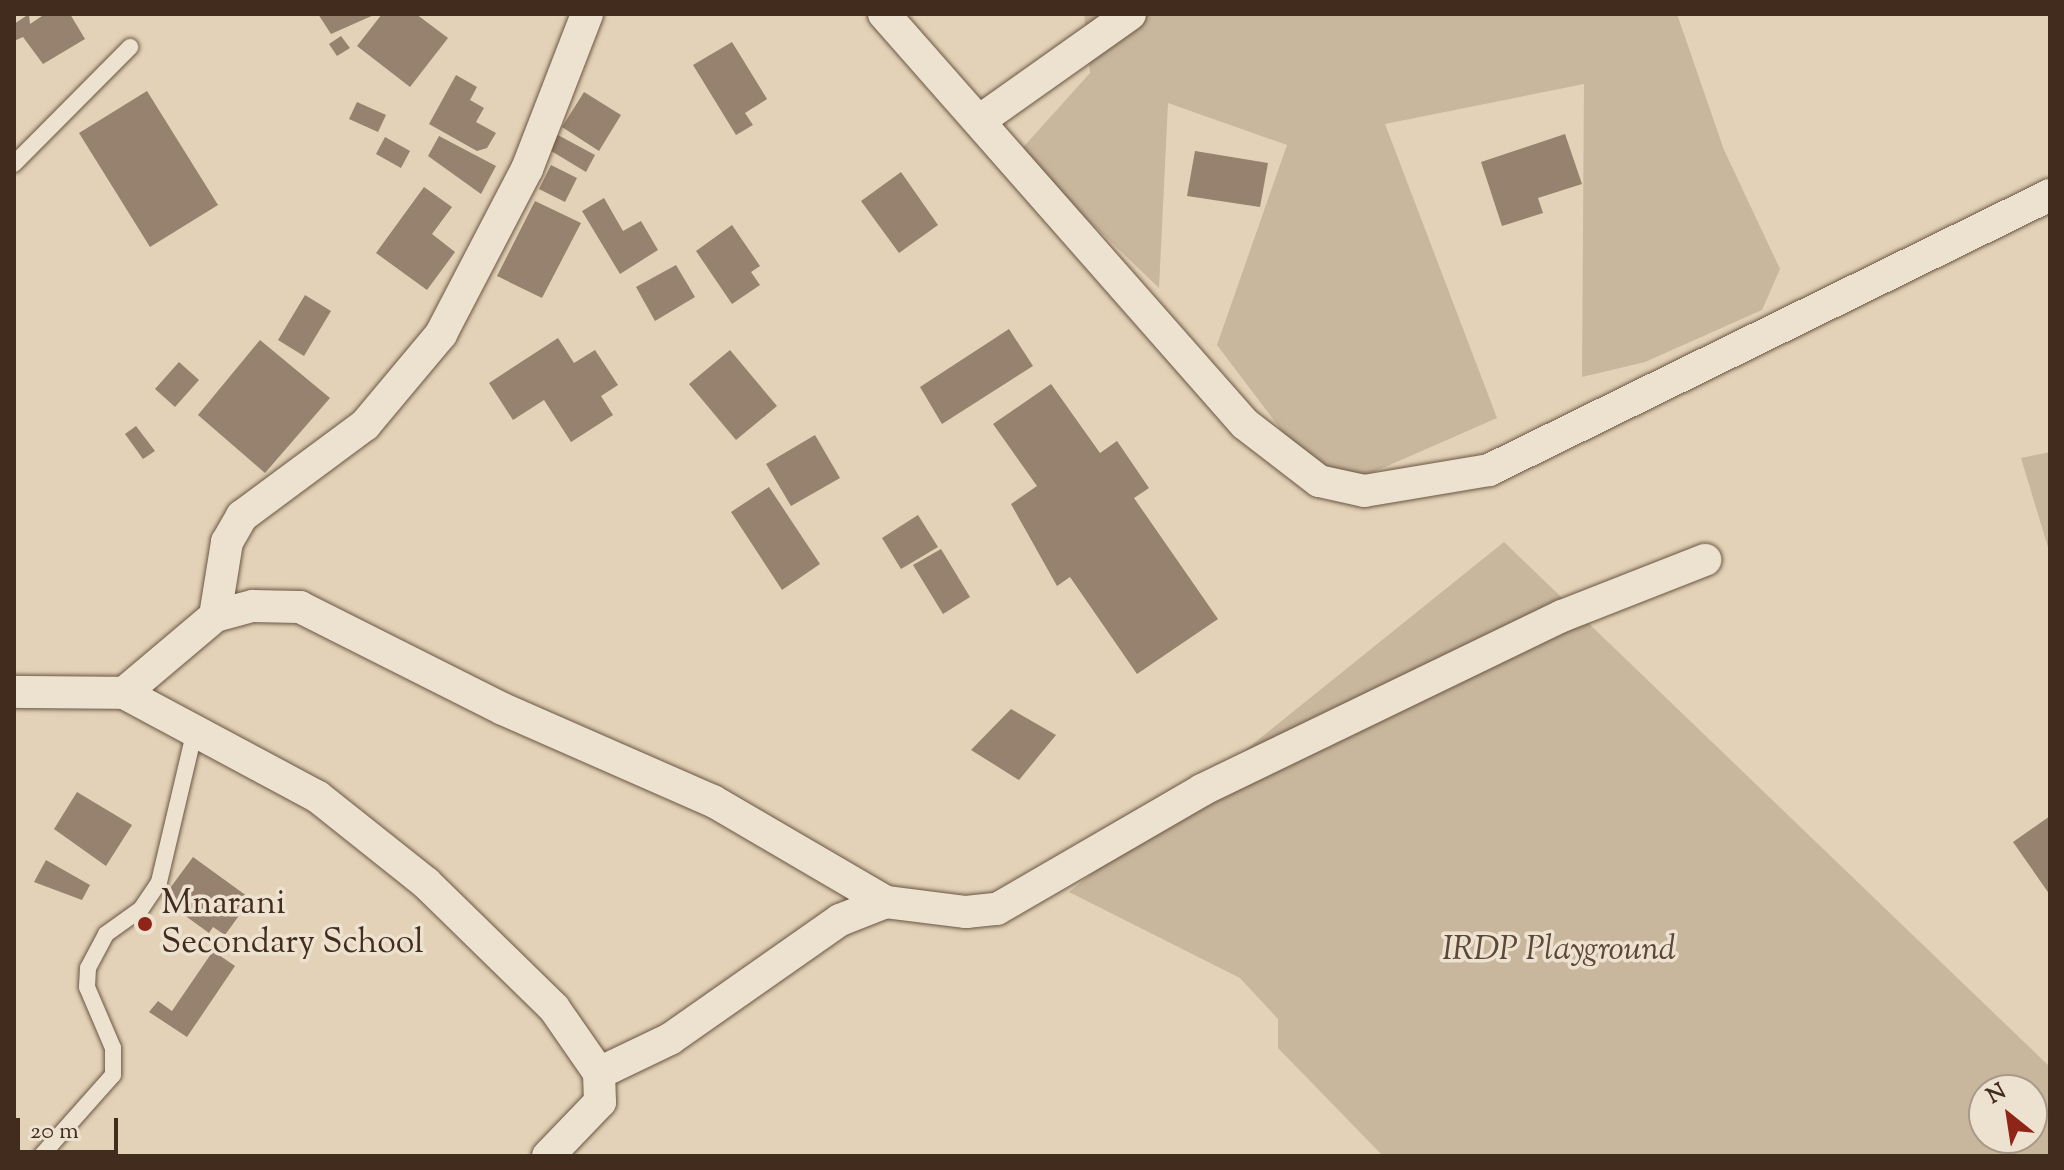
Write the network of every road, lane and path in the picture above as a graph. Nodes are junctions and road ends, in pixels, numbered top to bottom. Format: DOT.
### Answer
graph roads {
  1 [pos="587,14"];
  2 [pos="884,14"];
  3 [pos="1130,14"];
  4 [pos="130,47"];
  5 [pos="979,121"];
  6 [pos="14,164"];
  7 [pos="2050,195"];
  8 [pos="1705,560"];
  9 [pos="215,616"];
  10 [pos="14,692"];
  11 [pos="124,693"];
  12 [pos="195,730"];
  13 [pos="886,902"];
  14 [pos="599,1073"];
  15 [pos="41,1156"];
  16 [pos="548,1156"];
  1 -- 9 [label="street"];
  2 -- 5 [label="street"];
  3 -- 5 [label="street"];
  4 -- 6 [label="lane"];
  5 -- 7 [label="street"];
  8 -- 13 [label="street"];
  9 -- 11 [label="street"];
  9 -- 13 [label="street"];
  10 -- 11 [label="street"];
  11 -- 12 [label="street"];
  12 -- 14 [label="street"];
  12 -- 15 [label="lane"];
  13 -- 14 [label="street"];
  14 -- 16 [label="street"];
}
